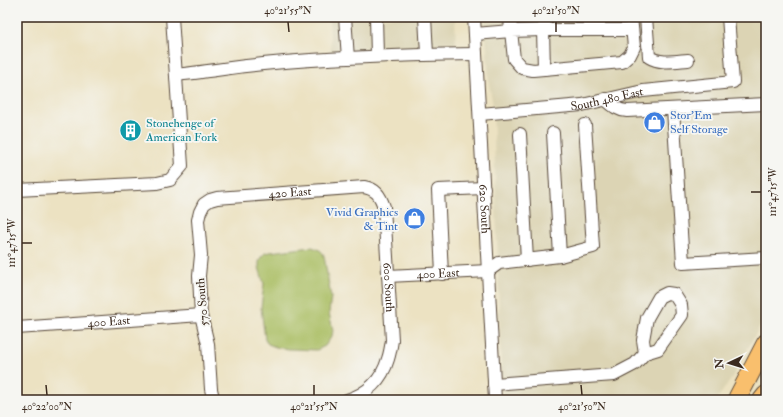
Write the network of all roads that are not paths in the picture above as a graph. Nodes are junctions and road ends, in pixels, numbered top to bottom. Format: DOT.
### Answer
graph roads {
  1 [pos="172,17"];
  2 [pos="346,17"];
  3 [pos="376,17"];
  4 [pos="425,17"];
  5 [pos="474,17"];
  6 [pos="510,17"];
  7 [pos="546,17"];
  8 [pos="631,17"];
  9 [pos="646,17"];
  10 [pos="728,17"];
  11 [pos="543,30"];
  12 [pos="632,30"];
  13 [pos="511,31"];
  14 [pos="475,34"];
  15 [pos="427,54"];
  16 [pos="476,54"];
  17 [pos="377,56"];
  18 [pos="348,58"];
  19 [pos="688,60"];
  20 [pos="544,69"];
  21 [pos="176,75"];
  22 [pos="605,99"];
  23 [pos="766,104"];
  24 [pos="673,109"];
  25 [pos="480,114"];
  26 [pos="586,125"];
  27 [pos="553,133"];
  28 [pos="520,134"];
  29 [pos="484,188"];
  30 [pos="17,190"];
  31 [pos="376,191"];
  32 [pos="204,204"];
  33 [pos="560,256"];
  34 [pos="766,258"];
  35 [pos="527,260"];
  36 [pos="488,271"];
  37 [pos="442,274"];
  38 [pos="388,276"];
  39 [pos="201,315"];
  40 [pos="17,328"];
  41 [pos="766,344"];
  42 [pos="645,353"];
  43 [pos="494,384"];
  44 [pos="766,395"];
  45 [pos="215,400"];
  46 [pos="347,400"];
  47 [pos="495,400"];
  48 [pos="738,400"];
  49 [pos="762,400"];
  1 -- 21 [label="street"];
  2 -- 18 [label="street"];
  3 -- 17 [label="street"];
  4 -- 15 [label="street"];
  5 -- 14 [label="street, 620 South"];
  6 -- 13 [label="street"];
  7 -- 11 [label="street"];
  8 -- 12 [label="street"];
  9 -- 19 [label="street"];
  10 -- 22 [label="street, South 480 East"];
  11 -- 12 [label="street"];
  11 -- 13 [label="street"];
  11 -- 20 [label="street"];
  12 -- 20 [label="street"];
  13 -- 14 [label="street"];
  13 -- 20 [label="street"];
  14 -- 16 [label="street, 620 South"];
  15 -- 16 [label="street"];
  15 -- 17 [label="street"];
  16 -- 25 [label="street, 620 South"];
  17 -- 18 [label="street"];
  18 -- 21 [label="street"];
  21 -- 30 [label="street"];
  22 -- 24 [label="street"];
  22 -- 25 [label="street, South 480 East"];
  23 -- 24 [label="street"];
  24 -- 34 [label="street"];
  25 -- 29 [label="street, 620 South"];
  26 -- 33 [label="street"];
  27 -- 33 [label="street"];
  28 -- 35 [label="street"];
  29 -- 36 [label="street, 620 South"];
  29 -- 37 [label="street"];
  31 -- 32 [label="street, 420 East"];
  31 -- 38 [label="street, 600 South"];
  32 -- 39 [label="street, 570 South"];
  33 -- 35 [label="street"];
  35 -- 36 [label="street"];
  36 -- 37 [label="street, 400 East"];
  36 -- 43 [label="street, 620 South"];
  37 -- 38 [label="street, 400 East"];
  38 -- 46 [label="street, 600 South"];
  39 -- 40 [label="street, 400 East"];
  39 -- 45 [label="street, 570 South"];
  41 -- 48 [label="highway"];
  42 -- 42 [label="street"];
  42 -- 43 [label="street"];
  43 -- 47 [label="street, 620 South"];
  44 -- 49 [label="highway"];
}
